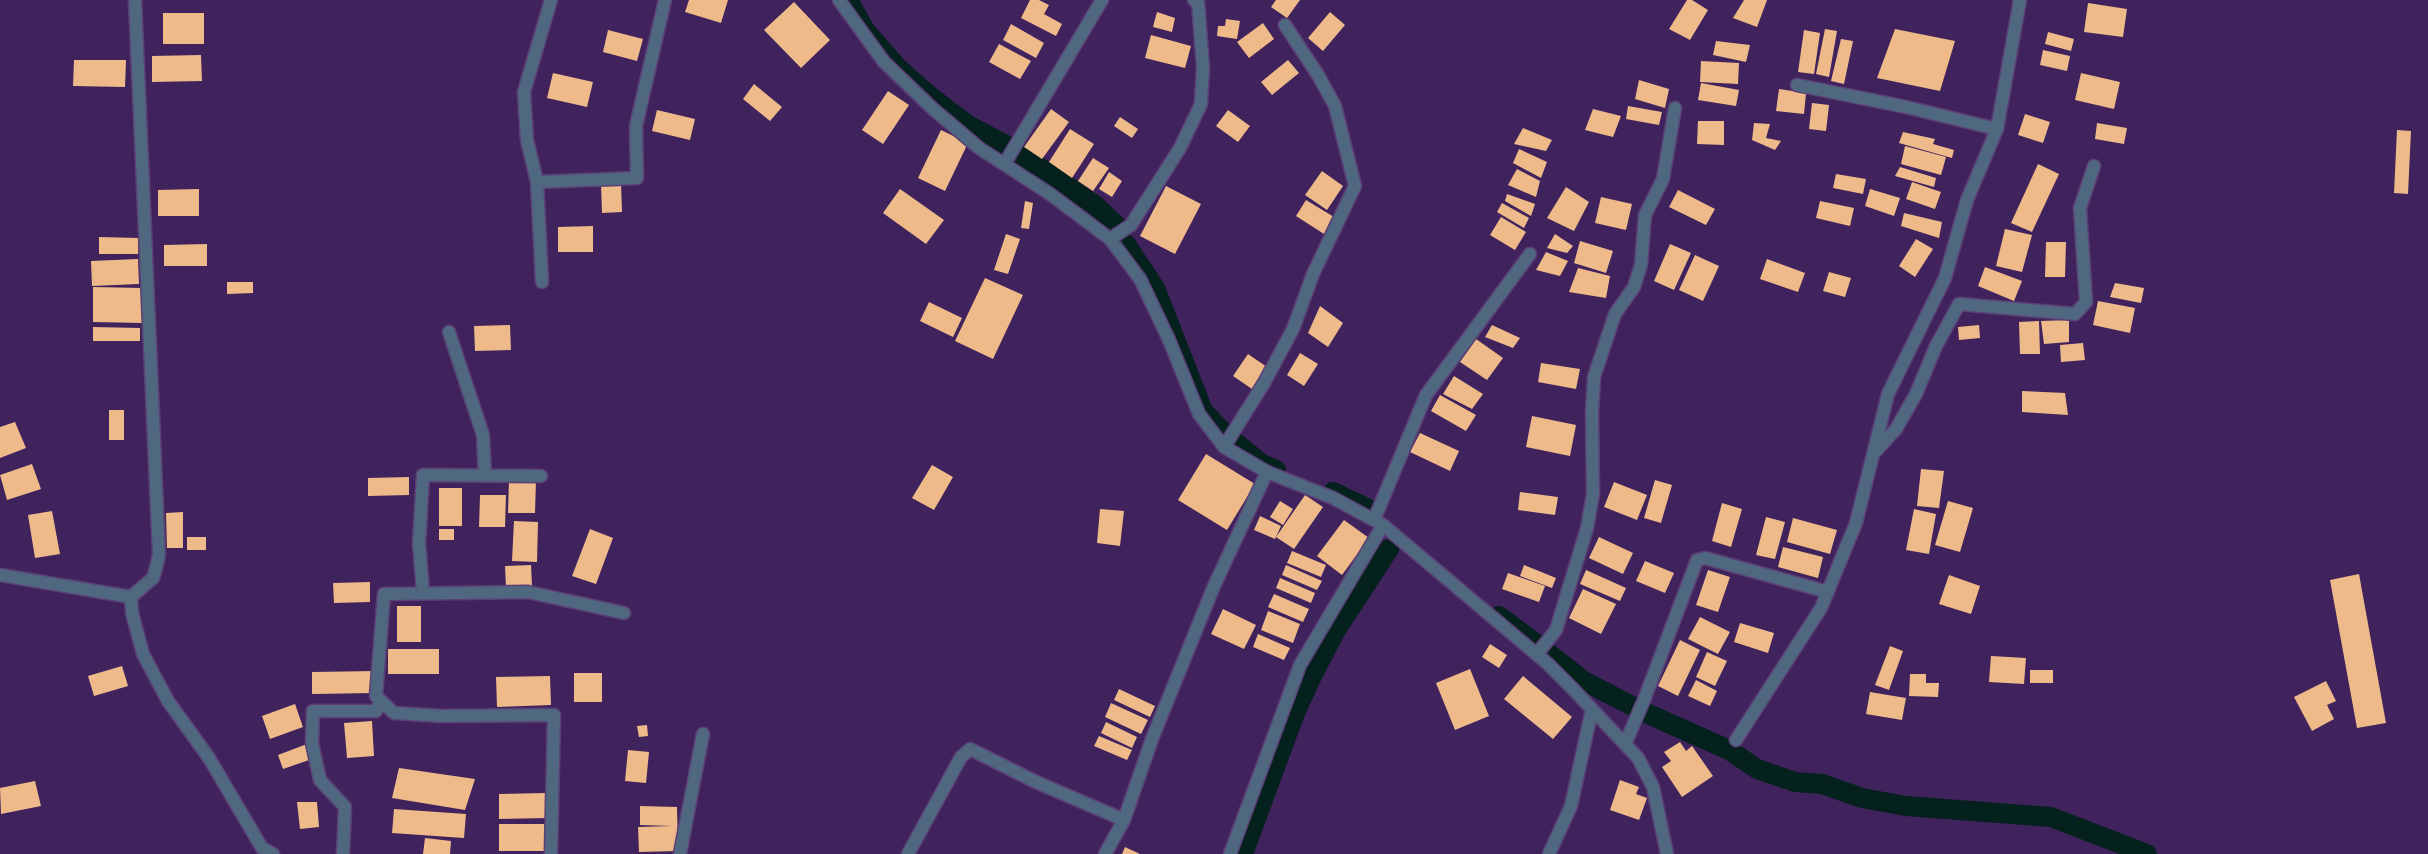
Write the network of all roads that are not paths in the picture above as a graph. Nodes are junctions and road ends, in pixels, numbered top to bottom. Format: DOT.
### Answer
graph roads {
  1 [pos="135,0"];
  2 [pos="551,0"];
  3 [pos="665,0"];
  4 [pos="839,0"];
  5 [pos="1102,0"];
  6 [pos="1194,0"];
  7 [pos="2020,0"];
  8 [pos="1285,25"];
  9 [pos="1796,86"];
  10 [pos="1675,108"];
  11 [pos="1997,129"];
  12 [pos="1006,161"];
  13 [pos="2094,166"];
  14 [pos="537,182"];
  15 [pos="1110,239"];
  16 [pos="1530,254"];
  17 [pos="542,282"];
  18 [pos="448,332"];
  19 [pos="1224,448"];
  20 [pos="1873,454"];
  21 [pos="1267,472"];
  22 [pos="486,476"];
  23 [pos="541,476"];
  24 [pos="1379,523"];
  25 [pos="0,575"];
  26 [pos="423,592"];
  27 [pos="1828,592"];
  28 [pos="131,597"];
  29 [pos="624,613"];
  30 [pos="1537,654"];
  31 [pos="382,701"];
  32 [pos="1592,709"];
  33 [pos="703,734"];
  34 [pos="1736,740"];
  35 [pos="1625,744"];
  36 [pos="1124,820"];
  37 [pos="273,854"];
  38 [pos="343,854"];
  39 [pos="551,854"];
  40 [pos="680,854"];
  41 [pos="908,854"];
  42 [pos="1105,854"];
  43 [pos="1230,854"];
  44 [pos="1549,854"];
  45 [pos="1667,854"];
  1 -- 28 [label="street"];
  2 -- 14 [label="street"];
  3 -- 14 [label="street"];
  4 -- 12 [label="street"];
  5 -- 12 [label="street"];
  6 -- 15 [label="street"];
  7 -- 11 [label="street"];
  8 -- 19 [label="street"];
  9 -- 11 [label="street"];
  10 -- 30 [label="street"];
  11 -- 20 [label="street"];
  12 -- 15 [label="street"];
  13 -- 20 [label="street"];
  14 -- 17 [label="street"];
  15 -- 19 [label="street"];
  16 -- 24 [label="street"];
  18 -- 22 [label="street"];
  19 -- 21 [label="street"];
  20 -- 27 [label="street"];
  21 -- 24 [label="street"];
  21 -- 36 [label="street"];
  22 -- 23 [label="street"];
  22 -- 26 [label="street"];
  24 -- 30 [label="street"];
  24 -- 43 [label="street"];
  25 -- 28 [label="street"];
  26 -- 29 [label="street"];
  26 -- 31 [label="street"];
  27 -- 34 [label="street"];
  27 -- 35 [label="street"];
  28 -- 37 [label="street"];
  30 -- 32 [label="street"];
  31 -- 38 [label="street"];
  31 -- 39 [label="street"];
  32 -- 35 [label="street"];
  32 -- 44 [label="street"];
  33 -- 40 [label="street"];
  35 -- 45 [label="street"];
  36 -- 41 [label="street"];
  36 -- 42 [label="street"];
}
